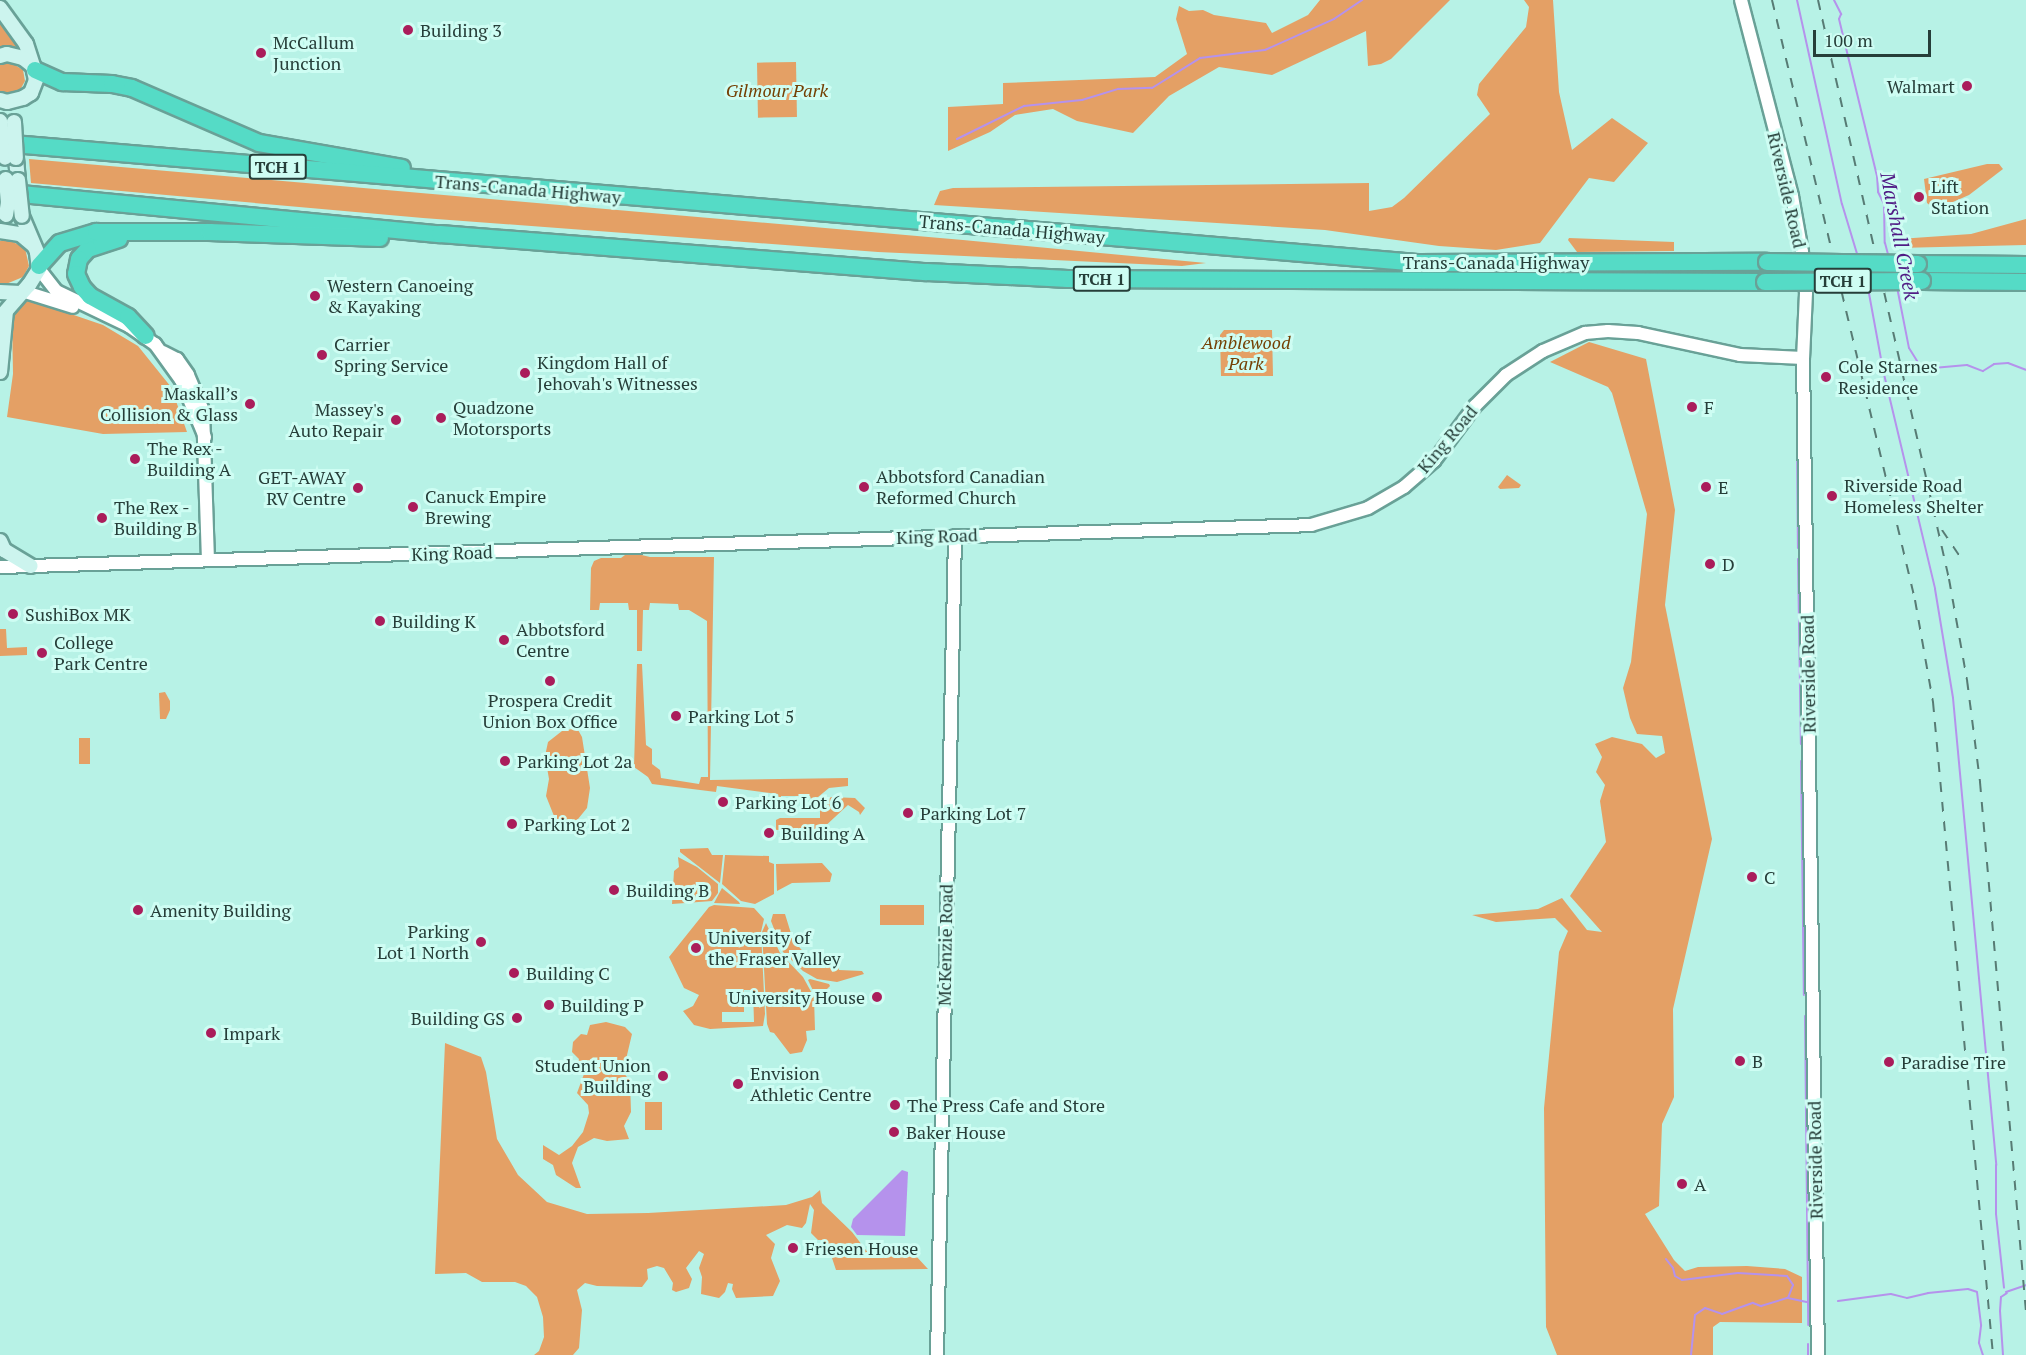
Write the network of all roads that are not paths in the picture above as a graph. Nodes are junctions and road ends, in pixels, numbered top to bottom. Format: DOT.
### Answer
graph roads {
  1 [pos="1741,0"];
  2 [pos="0,8"];
  3 [pos="0,56"];
  4 [pos="34,68"];
  5 [pos="31,93"];
  6 [pos="0,100"];
  7 [pos="5,121"];
  8 [pos="7,153"];
  9 [pos="8,184"];
  10 [pos="557,192"];
  11 [pos="3,220"];
  12 [pos="0,231"];
  13 [pos="210,232"];
  14 [pos="440,234"];
  15 [pos="34,246"];
  16 [pos="2026,263"];
  17 [pos="39,267"];
  18 [pos="2026,282"];
  19 [pos="0,292"];
  20 [pos="21,292"];
  21 [pos="99,313"];
  22 [pos="146,336"];
  23 [pos="1803,358"];
  24 [pos="0,372"];
  25 [pos="955,536"];
  26 [pos="0,541"];
  27 [pos="208,560"];
  28 [pos="31,566"];
  29 [pos="0,567"];
  30 [pos="937,1355"];
  31 [pos="1818,1355"];
  1 -- 23 [label="street, Riverside Road"];
  2 -- 4 [label="main road"];
  3 -- 4 [label="main road"];
  4 -- 5 [label="main road"];
  4 -- 10 [label="highway"];
  5 -- 6 [label="main road"];
  5 -- 7 [label="main road"];
  7 -- 8 [label="main road, bridge"];
  8 -- 9 [label="main road"];
  8 -- 10 [label="highway, Trans-Canada Highway / TCH 1"];
  9 -- 11 [label="main road, bridge"];
  9 -- 14 [label="highway, Trans-Canada Highway / TCH 1"];
  9 -- 15 [label="main road, bridge"];
  10 -- 16 [label="highway, Trans-Canada Highway / TCH 1, bridge"];
  12 -- 15 [label="main road"];
  13 -- 14 [label="highway"];
  13 -- 17 [label="highway"];
  13 -- 22 [label="highway"];
  14 -- 18 [label="highway, Trans-Canada Highway / TCH 1, bridge"];
  15 -- 17 [label="main road"];
  17 -- 20 [label="main road"];
  17 -- 21 [label="street"];
  19 -- 20 [label="main road"];
  20 -- 21 [label="street"];
  20 -- 24 [label="main road"];
  21 -- 22 [label="street"];
  22 -- 27 [label="street"];
  23 -- 25 [label="street, King Road"];
  23 -- 31 [label="street, Riverside Road"];
  25 -- 27 [label="street, King Road"];
  25 -- 30 [label="street, McKenzie Road"];
  26 -- 28 [label="main road"];
  27 -- 28 [label="street, King Road"];
  28 -- 29 [label="street, King Road"];
}
